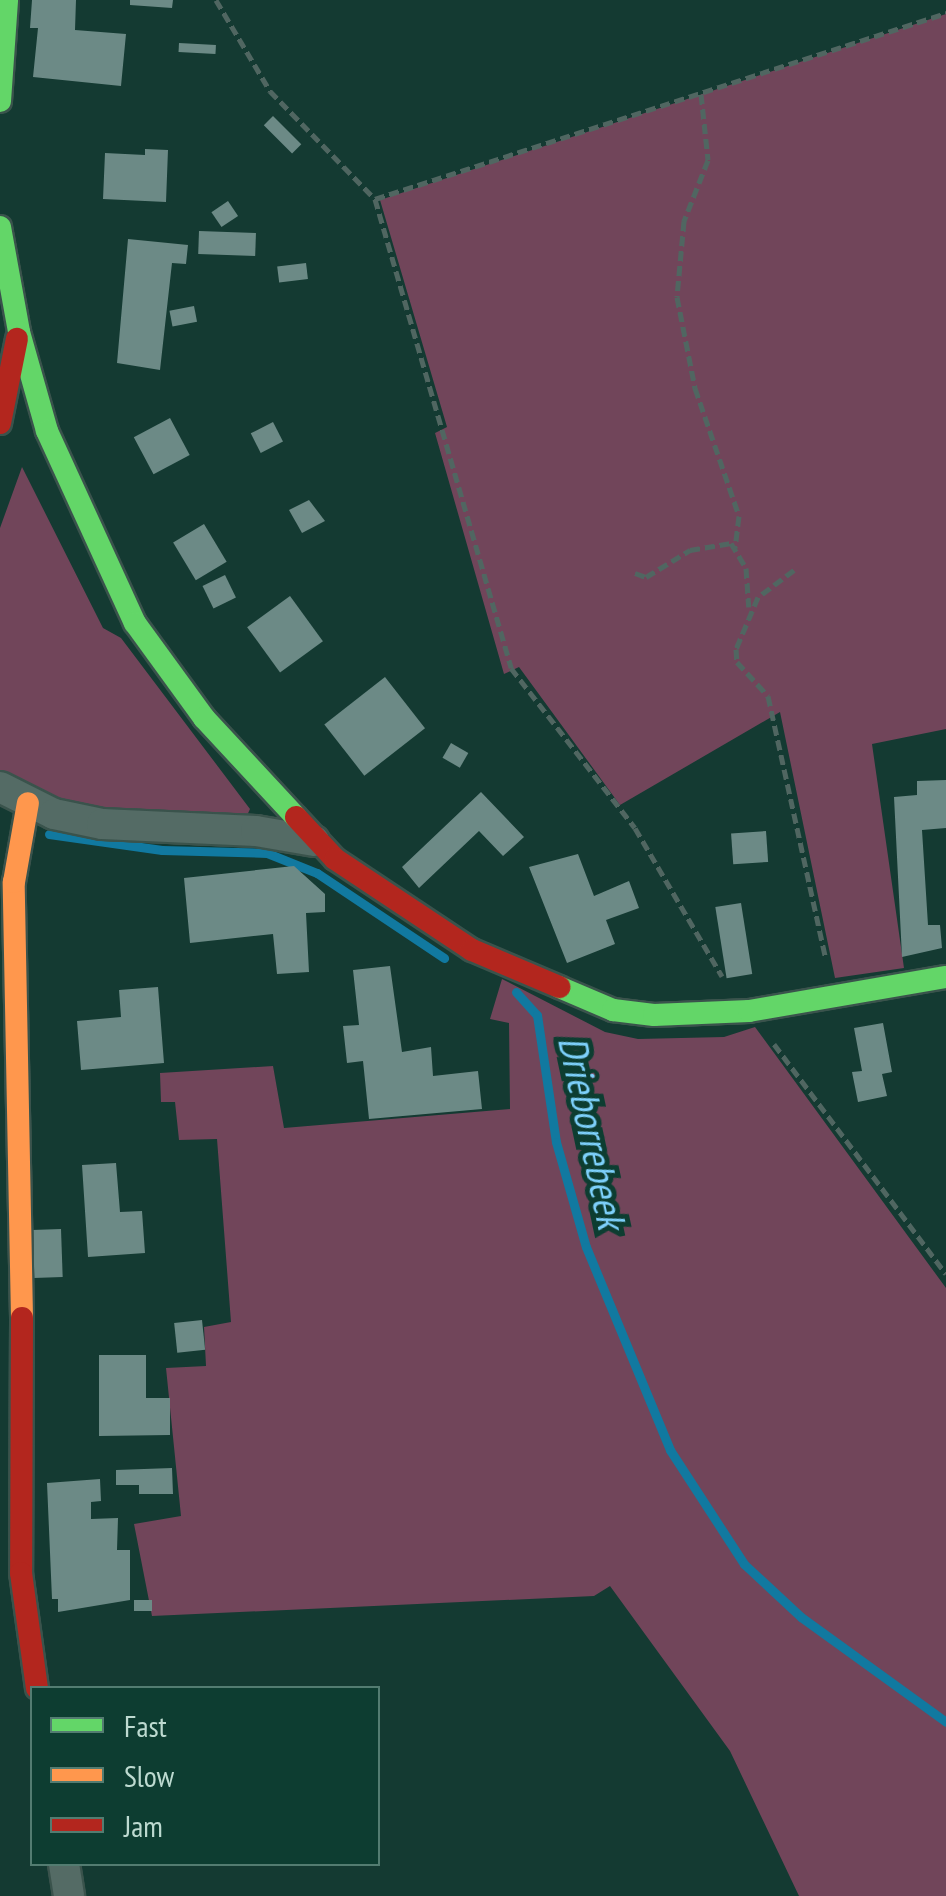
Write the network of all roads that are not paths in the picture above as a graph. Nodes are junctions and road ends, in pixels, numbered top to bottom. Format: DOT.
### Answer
graph roads {
  1 [pos="7,0"];
  2 [pos="0,100"];
  3 [pos="0,227"];
  4 [pos="19,332"];
  5 [pos="0,423"];
  6 [pos="0,787"];
  7 [pos="28,803"];
  8 [pos="314,841"];
  9 [pos="946,977"];
  10 [pos="38,1686"];
  11 [pos="64,1866"];
  12 [pos="69,1896"];
  1 -- 2 [label="main road"];
  3 -- 4 [label="main road"];
  4 -- 5 [label="main road"];
  4 -- 8 [label="main road"];
  6 -- 7 [label="street"];
  7 -- 8 [label="street"];
  7 -- 10 [label="main road"];
  8 -- 9 [label="main road"];
  11 -- 12 [label="street"];
}
